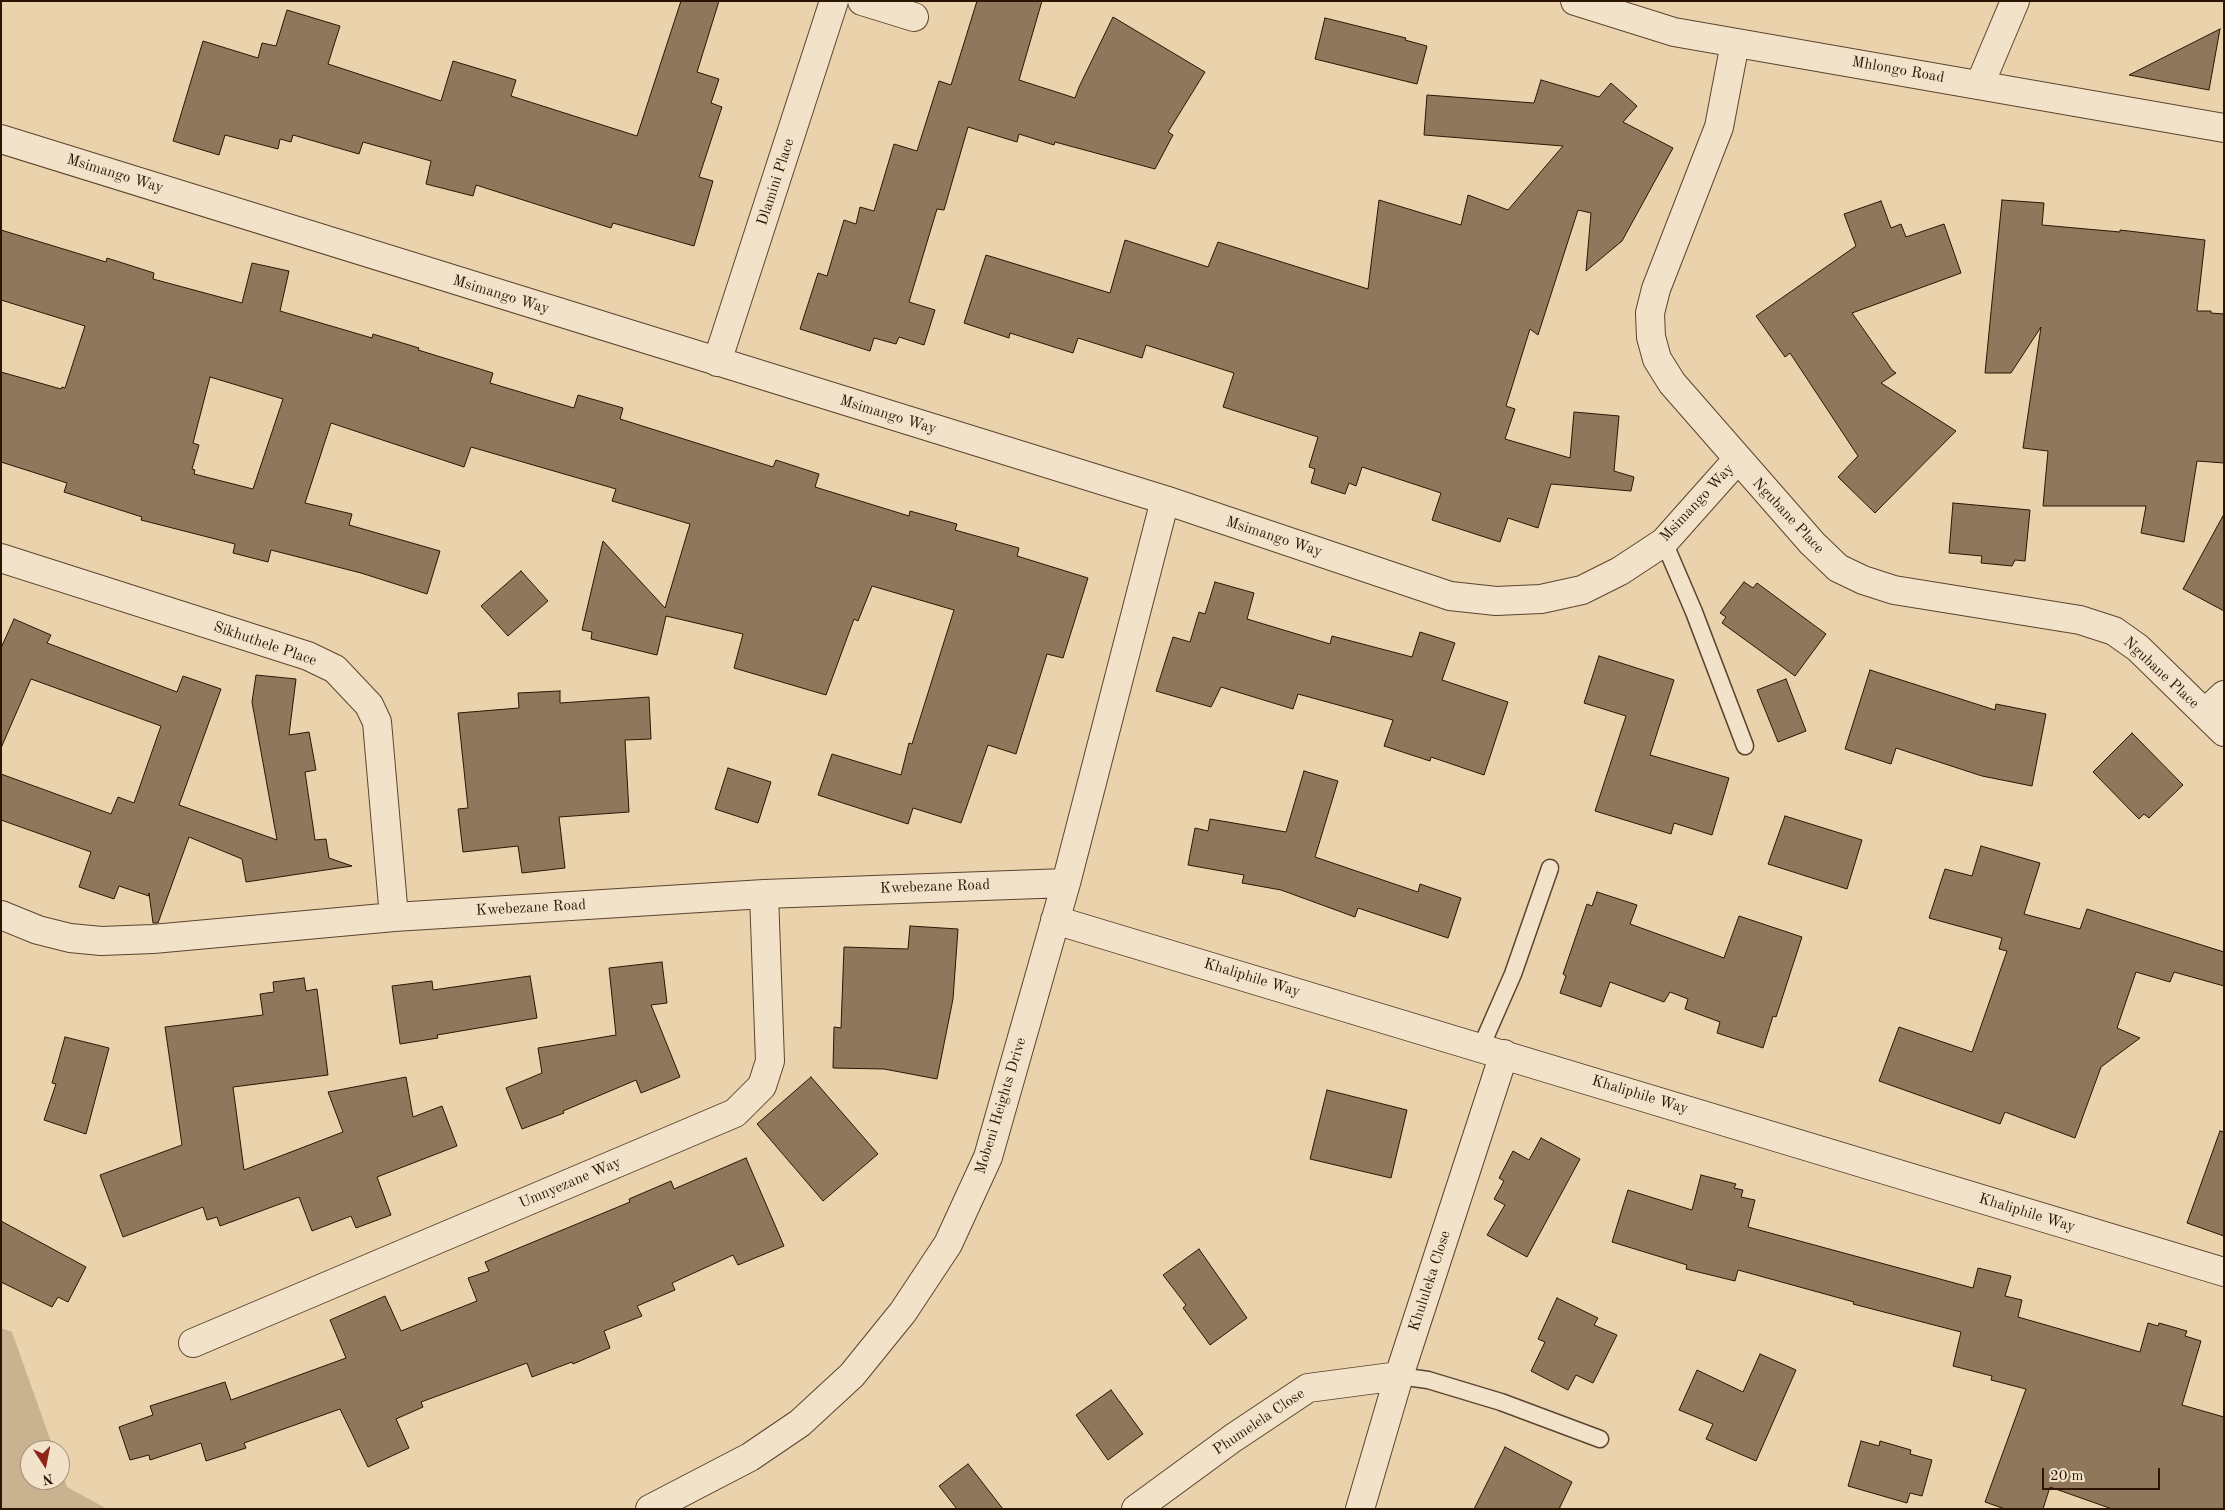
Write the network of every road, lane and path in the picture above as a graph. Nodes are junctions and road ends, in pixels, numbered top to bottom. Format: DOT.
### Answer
graph roads {
  1 [pos="834,1"];
  2 [pos="862,1"];
  3 [pos="1575,1"];
  4 [pos="2015,1"];
  5 [pos="914,17"];
  6 [pos="1735,43"];
  7 [pos="1980,84"];
  8 [pos="2224,128"];
  9 [pos="1,139"];
  10 [pos="718,362"];
  11 [pos="1737,460"];
  12 [pos="1165,500"];
  13 [pos="1664,542"];
  14 [pos="1,558"];
  15 [pos="2218,713"];
  16 [pos="1745,746"];
  17 [pos="1550,868"];
  18 [pos="1066,883"];
  19 [pos="764,894"];
  20 [pos="1,915"];
  21 [pos="394,917"];
  22 [pos="1055,920"];
  23 [pos="1493,1050"];
  24 [pos="2224,1272"];
  25 [pos="193,1343"];
  26 [pos="1399,1376"];
  27 [pos="1600,1439"];
  28 [pos="650,1509"];
  29 [pos="1136,1509"];
  30 [pos="1360,1509"];
  1 -- 10 [label="street, Dlamini Place"];
  2 -- 5 [label="street"];
  3 -- 6 [label="street, Mhlongo Road"];
  4 -- 7 [label="street"];
  6 -- 7 [label="street, Mhlongo Road"];
  6 -- 11 [label="street, Ngubane Place"];
  7 -- 8 [label="street, Mhlongo Road"];
  9 -- 10 [label="street, Msimango Way"];
  10 -- 12 [label="street, Msimango Way"];
  11 -- 13 [label="street, Msimango Way"];
  11 -- 15 [label="street, Ngubane Place"];
  12 -- 13 [label="street, Msimango Way"];
  12 -- 18 [label="street"];
  13 -- 16 [label="lane"];
  14 -- 21 [label="street, Sikhuthele Place"];
  17 -- 23 [label="lane"];
  18 -- 19 [label="street, Kwebezane Road"];
  18 -- 22 [label="street"];
  19 -- 21 [label="street, Kwebezane Road"];
  19 -- 25 [label="street, Umnyezane Way"];
  20 -- 21 [label="street, Kwebezane Road"];
  22 -- 23 [label="street, Khaliphile Way"];
  22 -- 28 [label="street, Mobeni Heights Drive"];
  23 -- 24 [label="street, Khaliphile Way"];
  23 -- 26 [label="street, Khululeka Close"];
  26 -- 27 [label="lane"];
  26 -- 29 [label="street, Phumelela Close"];
  26 -- 30 [label="street, Khululeka Close"];
}
